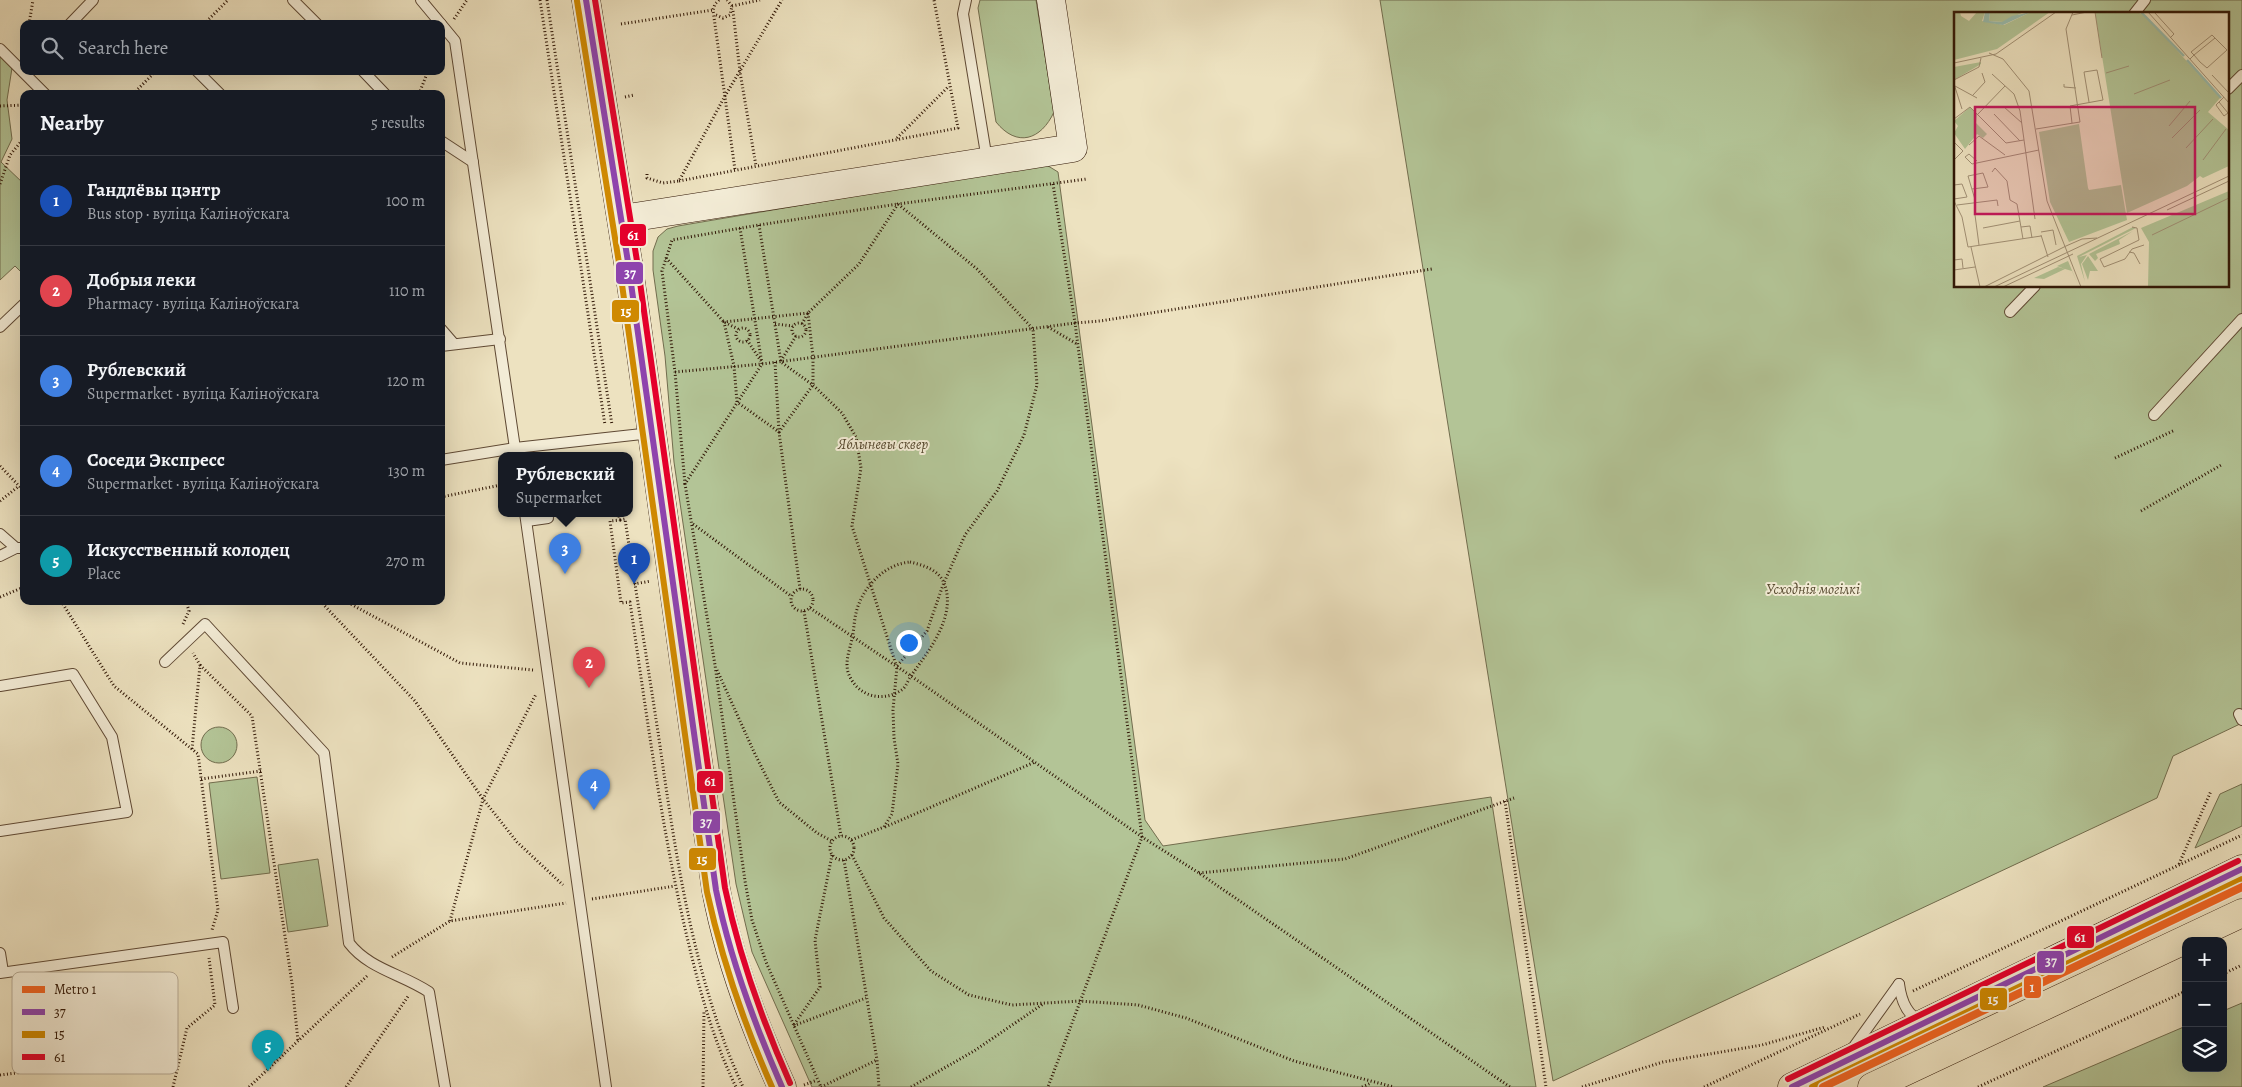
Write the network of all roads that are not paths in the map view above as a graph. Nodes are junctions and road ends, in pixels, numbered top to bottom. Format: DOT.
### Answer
graph roads {
  1 [pos="93,0"];
  2 [pos="294,0"];
  3 [pos="421,0"];
  4 [pos="586,0"];
  5 [pos="966,0"];
  6 [pos="1051,0"];
  7 [pos="2145,0"];
  8 [pos="2136,12"];
  9 [pos="74,20"];
  10 [pos="313,20"];
  11 [pos="438,20"];
  12 [pos="445,29"];
  13 [pos="0,49"];
  14 [pos="20,68"];
  15 [pos="27,75"];
  16 [pos="201,75"];
  17 [pos="367,75"];
  18 [pos="2242,75"];
  19 [pos="2230,87"];
  20 [pos="41,90"];
  21 [pos="216,90"];
  22 [pos="381,90"];
  23 [pos="445,144"];
  24 [pos="987,161"];
  25 [pos="473,162"];
  26 [pos="622,219"];
  27 [pos="2034,288"];
  28 [pos="20,308"];
  29 [pos="2010,312"];
  30 [pos="2242,319"];
  31 [pos="0,327"];
  32 [pos="445,334"];
  33 [pos="500,339"];
  34 [pos="454,344"];
  35 [pos="445,345"];
  36 [pos="2154,415"];
  37 [pos="652,433"];
  38 [pos="516,452"];
  39 [pos="498,454"];
  40 [pos="445,460"];
  41 [pos="526,517"];
  42 [pos="548,518"];
  43 [pos="0,534"];
  44 [pos="20,548"];
  45 [pos="0,556"];
  46 [pos="165,662"];
  47 [pos="0,686"];
  48 [pos="0,831"];
  49 [pos="2242,869"];
  50 [pos="2242,913"];
  51 [pos="0,953"];
  52 [pos="2,973"];
  53 [pos="233,1008"];
  54 [pos="1928,1023"];
  55 [pos="1842,1063"];
  56 [pos="445,1087"];
  57 [pos="606,1087"];
  58 [pos="782,1087"];
  59 [pos="1792,1087"];
  60 [pos="1872,1087"];
  1 -- 9 [label="lane"];
  2 -- 10 [label="lane"];
  3 -- 11 [label="lane"];
  4 -- 26 [label="main road"];
  5 -- 24 [label="lane"];
  6 -- 24 [label="main road"];
  7 -- 8 [label="lane"];
  12 -- 25 [label="lane"];
  13 -- 14 [label="lane"];
  15 -- 20 [label="lane"];
  16 -- 21 [label="lane"];
  17 -- 22 [label="lane"];
  18 -- 19 [label="lane"];
  23 -- 25 [label="lane"];
  24 -- 26 [label="main road"];
  25 -- 33 [label="lane"];
  26 -- 37 [label="main road"];
  27 -- 29 [label="lane"];
  28 -- 31 [label="lane"];
  30 -- 36 [label="lane"];
  32 -- 34 [label="lane"];
  33 -- 34 [label="lane"];
  33 -- 38 [label="lane"];
  34 -- 35 [label="lane"];
  37 -- 38 [label="lane"];
  37 -- 58 [label="main road"];
  39 -- 40 [label="lane"];
  41 -- 42 [label="lane"];
  41 -- 57 [label="lane"];
  43 -- 44 [label="lane"];
  44 -- 45 [label="lane"];
  46 -- 56 [label="lane"];
  47 -- 48 [label="lane"];
  49 -- 54 [label="main road"];
  50 -- 60 [label="main road"];
  51 -- 52 [label="lane"];
  52 -- 53 [label="lane"];
  54 -- 55 [label="main road"];
  54 -- 55 [label="lane"];
  55 -- 59 [label="main road"];
}
